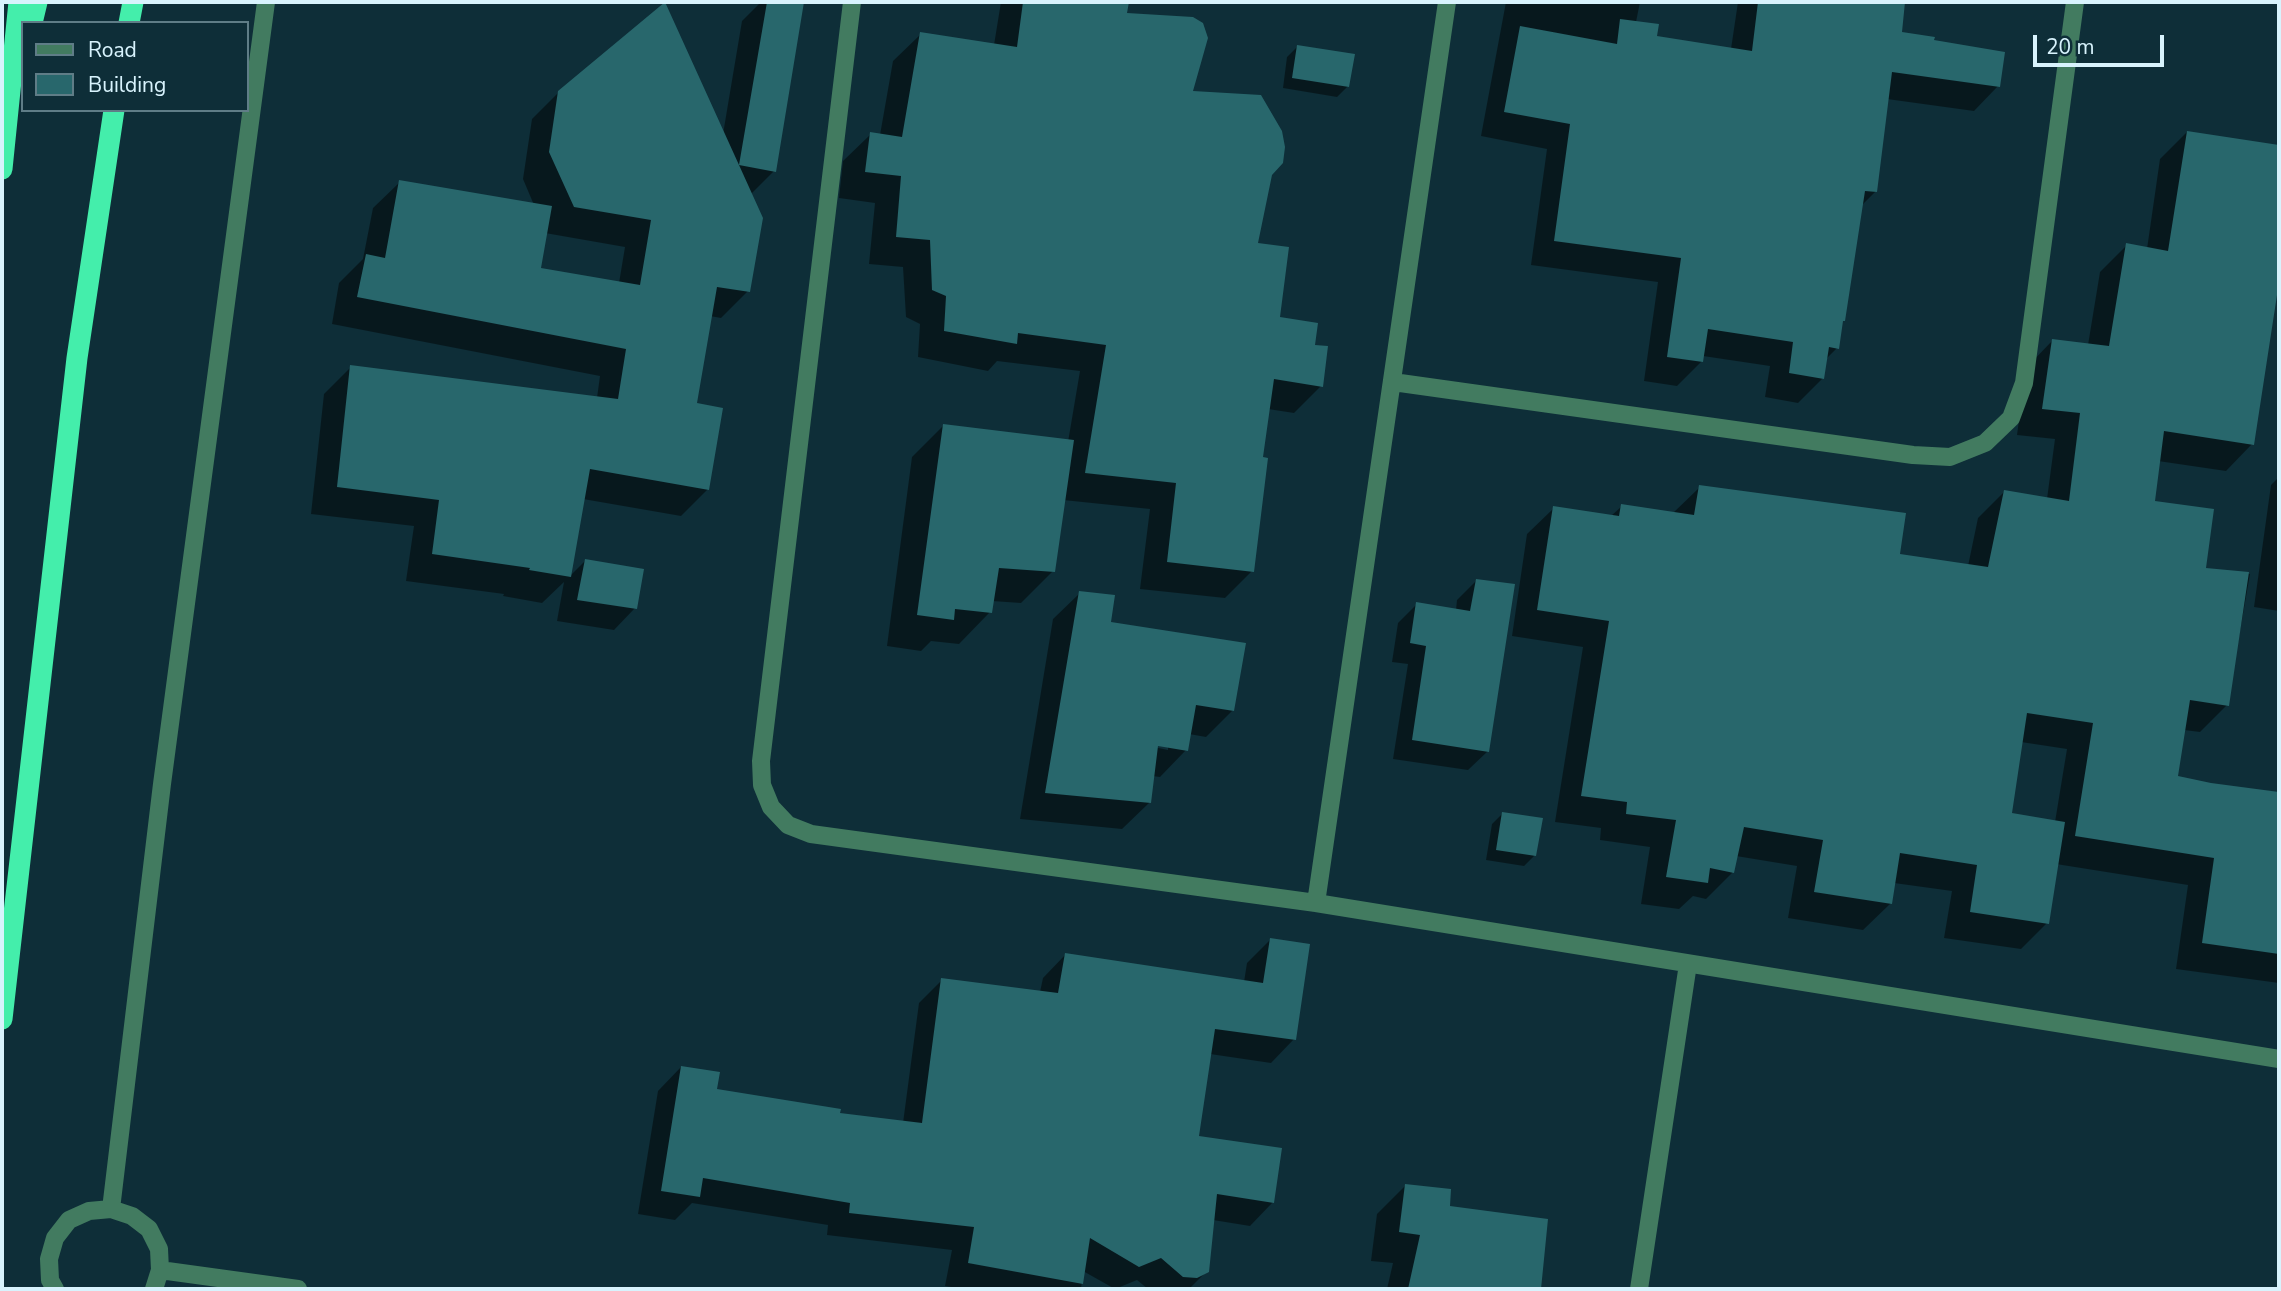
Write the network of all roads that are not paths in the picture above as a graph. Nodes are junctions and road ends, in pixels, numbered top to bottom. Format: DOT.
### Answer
graph roads {
  1 [pos="19,2"];
  2 [pos="37,2"];
  3 [pos="133,2"];
  4 [pos="266,2"];
  5 [pos="852,2"];
  6 [pos="1447,2"];
  7 [pos="2075,2"];
  8 [pos="32,21"];
  9 [pos="129,21"];
  10 [pos="21,72"];
  11 [pos="114,112"];
  12 [pos="5,140"];
  13 [pos="2,169"];
  14 [pos="1393,382"];
  15 [pos="1316,903"];
  16 [pos="1688,964"];
  17 [pos="2,1019"];
  18 [pos="2279,1059"];
  19 [pos="111,1209"];
  20 [pos="160,1270"];
  21 [pos="55,1289"];
  22 [pos="154,1289"];
  23 [pos="298,1289"];
  24 [pos="1639,1289"];
  1 -- 12 [label="highway"];
  2 -- 8 [label="highway"];
  3 -- 9 [label="highway"];
  4 -- 19 [label="street"];
  5 -- 15 [label="street"];
  6 -- 14 [label="street"];
  7 -- 14 [label="street"];
  10 -- 12 [label="highway"];
  11 -- 17 [label="highway"];
  12 -- 13 [label="highway"];
  14 -- 15 [label="street"];
  15 -- 16 [label="street"];
  16 -- 18 [label="street"];
  16 -- 24 [label="street"];
  19 -- 20 [label="street"];
  19 -- 21 [label="street"];
  20 -- 22 [label="street"];
  20 -- 23 [label="street"];
}
